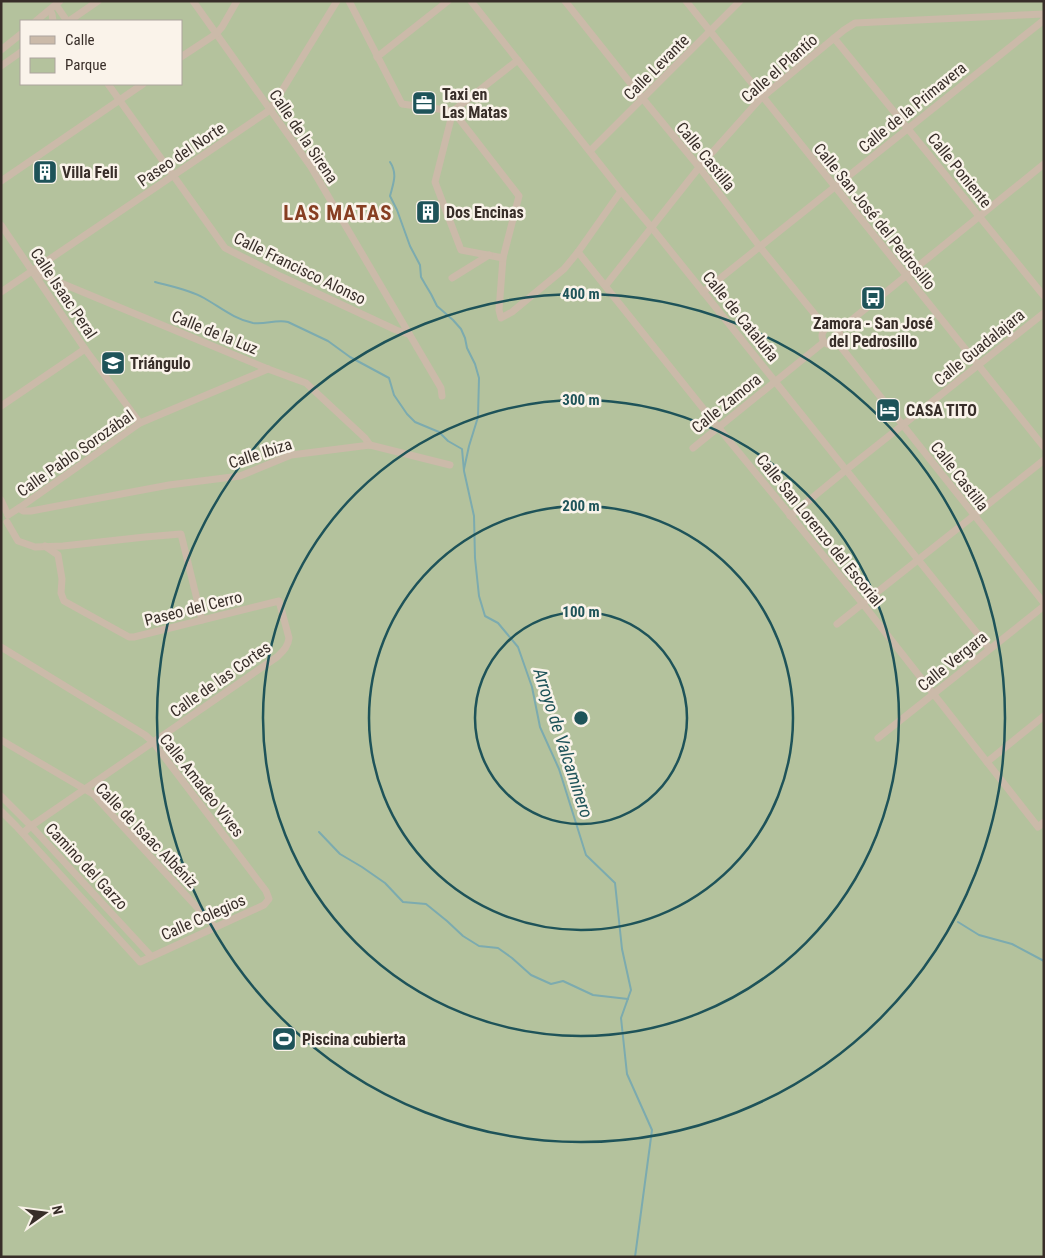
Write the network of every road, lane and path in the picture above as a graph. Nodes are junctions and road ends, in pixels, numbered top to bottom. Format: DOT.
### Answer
graph roads {
  1 [pos="98,1"];
  2 [pos="193,1"];
  3 [pos="237,1"];
  4 [pos="337,1"];
  5 [pos="349,1"];
  6 [pos="448,1"];
  7 [pos="471,1"];
  8 [pos="565,1"];
  9 [pos="686,1"];
  10 [pos="740,1"];
  11 [pos="55,5"];
  12 [pos="1044,14"];
  13 [pos="37,20"];
  14 [pos="54,20"];
  15 [pos="67,20"];
  16 [pos="70,20"];
  17 [pos="1044,20"];
  18 [pos="710,32"];
  19 [pos="216,34"];
  20 [pos="20,35"];
  21 [pos="834,38"];
  22 [pos="1,50"];
  23 [pos="20,53"];
  24 [pos="182,56"];
  25 [pos="377,57"];
  26 [pos="518,60"];
  27 [pos="1,66"];
  28 [pos="109,85"];
  29 [pos="142,85"];
  30 [pos="762,97"];
  31 [pos="642,99"];
  32 [pos="119,100"];
  33 [pos="270,110"];
  34 [pos="453,111"];
  35 [pos="908,128"];
  36 [pos="590,151"];
  37 [pos="1044,164"];
  38 [pos="699,167"];
  39 [pos="173,176"];
  40 [pos="1,182"];
  41 [pos="834,187"];
  42 [pos="621,191"];
  43 [pos="980,216"];
  44 [pos="1,225"];
  45 [pos="652,228"];
  46 [pos="760,247"];
  47 [pos="578,252"];
  48 [pos="488,255"];
  49 [pos="503,258"];
  50 [pos="32,271"];
  51 [pos="907,276"];
  52 [pos="452,278"];
  53 [pos="606,285"];
  54 [pos="1,292"];
  55 [pos="703,292"];
  56 [pos="1044,296"];
  57 [pos="1044,313"];
  58 [pos="826,328"];
  59 [pos="838,331"];
  60 [pos="409,334"];
  61 [pos="824,342"];
  62 [pos="837,342"];
  63 [pos="85,349"];
  64 [pos="978,365"];
  65 [pos="268,369"];
  66 [pos="775,381"];
  67 [pos="442,396"];
  68 [pos="1,406"];
  69 [pos="140,423"];
  70 [pos="902,426"];
  71 [pos="718,428"];
  72 [pos="370,445"];
  73 [pos="1044,447"];
  74 [pos="693,448"];
  75 [pos="1044,460"];
  76 [pos="450,465"];
  77 [pos="846,470"];
  78 [pos="1,500"];
  79 [pos="19,508"];
  80 [pos="790,516"];
  81 [pos="974,516"];
  82 [pos="7,518"];
  83 [pos="1,530"];
  84 [pos="45,546"];
  85 [pos="919,559"];
  86 [pos="279,601"];
  87 [pos="863,604"];
  88 [pos="1044,604"];
  89 [pos="202,620"];
  90 [pos="837,624"];
  91 [pos="1,647"];
  92 [pos="989,648"];
  93 [pos="934,694"];
  94 [pos="1044,716"];
  95 [pos="878,738"];
  96 [pos="1,740"];
  97 [pos="153,742"];
  98 [pos="987,762"];
  99 [pos="85,790"];
  100 [pos="1,796"];
  101 [pos="1,811"];
  102 [pos="1041,824"];
  103 [pos="31,826"];
  104 [pos="23,834"];
  105 [pos="266,891"];
  106 [pos="215,927"];
  107 [pos="151,956"];
  108 [pos="140,962"];
  1 -- 16 [label="street"];
  2 -- 19 [label="street, Calle de la Sirena"];
  3 -- 19 [label="street"];
  4 -- 33 [label="street, Paseo del Norte"];
  5 -- 25 [label="street"];
  6 -- 25 [label="street"];
  7 -- 26 [label="street, Calle de Cataluña"];
  8 -- 31 [label="street, Calle Castilla"];
  9 -- 18 [label="street, Calle San José del Pedrosillo"];
  10 -- 18 [label="street, Calle Levante"];
  11 -- 13 [label="street"];
  11 -- 14 [label="street"];
  11 -- 15 [label="street"];
  12 -- 21 [label="street, Calle el Plantío"];
  17 -- 35 [label="street, Calle de la Primavera"];
  18 -- 30 [label="street, Calle San José del Pedrosillo"];
  18 -- 31 [label="street, Calle Levante"];
  19 -- 24 [label="street"];
  19 -- 33 [label="street, Calle de la Sirena"];
  20 -- 22 [label="street"];
  21 -- 30 [label="street, Calle el Plantío"];
  21 -- 35 [label="street, Calle Poniente"];
  23 -- 27 [label="street"];
  25 -- 34 [label="street"];
  26 -- 34 [label="street"];
  26 -- 36 [label="street, Calle de Cataluña"];
  28 -- 32 [label="street, Calle Francisco Alonso"];
  29 -- 32 [label="street"];
  30 -- 38 [label="street, Calle el Plantío"];
  30 -- 41 [label="street, Calle San José del Pedrosillo"];
  31 -- 36 [label="street, Calle Levante"];
  31 -- 38 [label="street, Calle Castilla"];
  32 -- 39 [label="street, Calle Francisco Alonso"];
  32 -- 40 [label="street"];
  33 -- 39 [label="street, Paseo del Norte"];
  33 -- 60 [label="street, Calle de la Sirena"];
  34 -- 48 [label="street"];
  34 -- 49 [label="street"];
  35 -- 41 [label="street, Calle de la Primavera"];
  35 -- 43 [label="street, Calle Poniente"];
  36 -- 42 [label="street, Calle de Cataluña"];
  37 -- 43 [label="street"];
  38 -- 45 [label="street, Calle el Plantío"];
  38 -- 46 [label="street, Calle Castilla"];
  39 -- 50 [label="street, Paseo del Norte"];
  39 -- 60 [label="street, Calle Francisco Alonso"];
  41 -- 46 [label="street, Calle de la Primavera"];
  41 -- 51 [label="street, Calle San José del Pedrosillo"];
  42 -- 45 [label="street, Calle de Cataluña"];
  42 -- 47 [label="street"];
  43 -- 51 [label="street"];
  43 -- 56 [label="street, Calle Poniente"];
  44 -- 50 [label="street, Calle Isaac Peral"];
  45 -- 53 [label="street, Calle el Plantío"];
  45 -- 55 [label="street, Calle de Cataluña"];
  46 -- 55 [label="street, Calle de la Primavera"];
  46 -- 58 [label="street, Calle Castilla"];
  47 -- 49 [label="street"];
  47 -- 53 [label="street, Calle San Lorenzo del Escorial"];
  48 -- 49 [label="street"];
  48 -- 52 [label="street"];
  50 -- 54 [label="street, Paseo del Norte"];
  50 -- 63 [label="street, Calle Isaac Peral"];
  50 -- 65 [label="street, Calle de la Luz"];
  51 -- 59 [label="street"];
  51 -- 64 [label="street, Calle San José del Pedrosillo"];
  53 -- 71 [label="street, Calle San Lorenzo del Escorial"];
  55 -- 66 [label="street, Calle de Cataluña"];
  57 -- 64 [label="street, Calle Guadalajara"];
  58 -- 59 [label="street"];
  58 -- 61 [label="street"];
  59 -- 62 [label="street"];
  60 -- 67 [label="street, Calle de la Sirena"];
  61 -- 62 [label="street"];
  61 -- 66 [label="street, Calle Zamora"];
  62 -- 70 [label="street, Calle Castilla"];
  63 -- 68 [label="street"];
  63 -- 69 [label="street, Calle Isaac Peral"];
  64 -- 70 [label="street, Calle Guadalajara"];
  64 -- 73 [label="street, Calle San José del Pedrosillo"];
  65 -- 69 [label="street, Calle Pablo Sorozábal"];
  65 -- 72 [label="street, Calle de la Luz"];
  66 -- 71 [label="street, Calle Zamora"];
  66 -- 77 [label="street, Calle de Cataluña"];
  69 -- 79 [label="street, Calle Pablo Sorozábal"];
  70 -- 77 [label="street, Calle Guadalajara"];
  70 -- 81 [label="street, Calle Castilla"];
  71 -- 74 [label="street, Calle Zamora"];
  71 -- 80 [label="street, Calle San Lorenzo del Escorial"];
  72 -- 76 [label="street, Calle Ibiza"];
  72 -- 79 [label="street, Calle Ibiza"];
  75 -- 81 [label="street"];
  77 -- 80 [label="street, Calle Guadalajara"];
  77 -- 85 [label="street, Calle de Cataluña"];
  78 -- 82 [label="street"];
  79 -- 82 [label="street, Calle Pablo Sorozábal"];
  80 -- 87 [label="street, Calle San Lorenzo del Escorial"];
  81 -- 85 [label="street"];
  81 -- 88 [label="street, Calle Castilla"];
  82 -- 83 [label="street"];
  82 -- 84 [label="street"];
  84 -- 89 [label="street, Paseo del Cerro"];
  84 -- 89 [label="street"];
  85 -- 87 [label="street"];
  85 -- 92 [label="street, Calle de Cataluña"];
  86 -- 89 [label="street, Paseo del Cerro"];
  86 -- 97 [label="street, Calle de las Cortes"];
  87 -- 90 [label="street"];
  87 -- 93 [label="street, Calle San Lorenzo del Escorial"];
  88 -- 92 [label="street, Calle Vergara"];
  91 -- 97 [label="street, Calle Amadeo Vives"];
  92 -- 93 [label="street, Calle Vergara"];
  93 -- 95 [label="street, Calle Vergara"];
  93 -- 98 [label="street, Calle San Lorenzo del Escorial"];
  94 -- 98 [label="street"];
  96 -- 99 [label="street, Calle de Isaac Albéniz"];
  97 -- 99 [label="street, Calle de las Cortes"];
  97 -- 105 [label="street, Calle Amadeo Vives"];
  98 -- 102 [label="street, Calle San Lorenzo del Escorial"];
  99 -- 103 [label="street, Calle de las Cortes"];
  99 -- 106 [label="street, Calle de Isaac Albéniz"];
  100 -- 103 [label="street, Camino del Garzo"];
  101 -- 104 [label="street, Camino del Garzo"];
  103 -- 104 [label="street, Calle de las Cortes"];
  103 -- 107 [label="street, Camino del Garzo"];
  104 -- 108 [label="street, Camino del Garzo"];
  105 -- 106 [label="street, Calle Colegios"];
  106 -- 107 [label="street, Calle Colegios"];
  107 -- 108 [label="street, Calle Colegios"];
}
